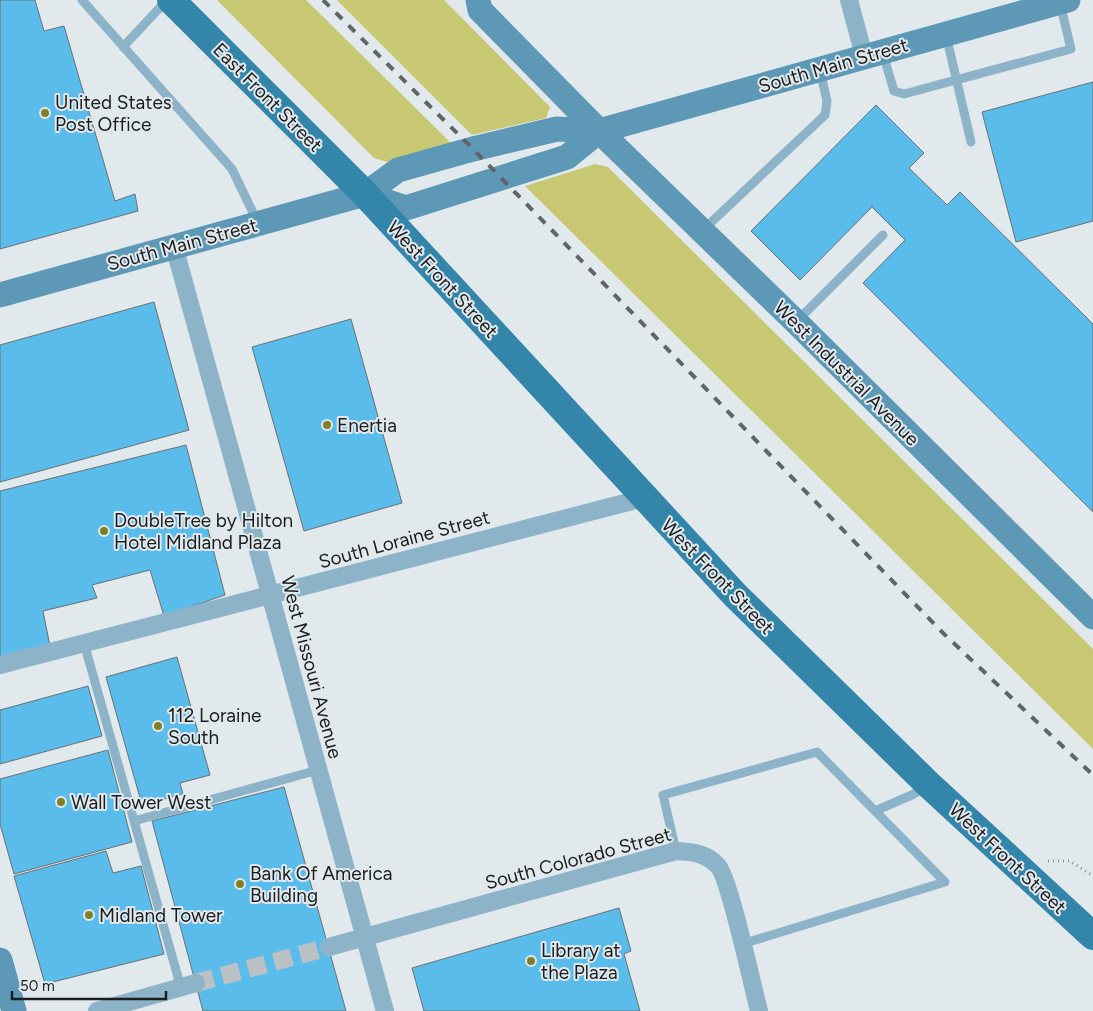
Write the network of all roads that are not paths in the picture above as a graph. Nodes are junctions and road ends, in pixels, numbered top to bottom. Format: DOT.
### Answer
graph roads {
  1 [pos="82,0"];
  2 [pos="167,0"];
  3 [pos="171,0"];
  4 [pos="849,0"];
  5 [pos="1064,1"];
  6 [pos="476,3"];
  7 [pos="946,34"];
  8 [pos="123,47"];
  9 [pos="873,54"];
  10 [pos="820,69"];
  11 [pos="957,80"];
  12 [pos="599,131"];
  13 [pos="971,142"];
  14 [pos="365,194"];
  15 [pos="258,223"];
  16 [pos="703,231"];
  17 [pos="883,235"];
  18 [pos="174,246"];
  19 [pos="0,294"];
  20 [pos="796,322"];
  21 [pos="644,498"];
  22 [pos="270,595"];
  23 [pos="1093,617"];
  24 [pos="84,643"];
  25 [pos="0,665"];
  26 [pos="318,770"];
  27 [pos="928,784"];
  28 [pos="875,811"];
  29 [pos="134,821"];
  30 [pos="676,851"];
  31 [pos="365,937"];
  32 [pos="1092,938"];
  33 [pos="742,944"];
  34 [pos="328,947"];
  35 [pos="0,960"];
  36 [pos="189,986"];
  37 [pos="14,1011"];
  38 [pos="97,1011"];
  39 [pos="385,1011"];
  40 [pos="759,1011"];
  1 -- 8 [label="lane"];
  2 -- 8 [label="lane"];
  3 -- 14 [label="main road, East Front Street"];
  4 -- 9 [label="street"];
  5 -- 7 [label="street, South Main Street"];
  5 -- 11 [label="lane"];
  6 -- 12 [label="street, West Industrial Avenue"];
  7 -- 9 [label="street, South Main Street"];
  7 -- 11 [label="lane"];
  8 -- 15 [label="lane"];
  9 -- 10 [label="street, South Main Street"];
  9 -- 11 [label="lane"];
  10 -- 12 [label="street, South Main Street"];
  10 -- 16 [label="lane"];
  11 -- 13 [label="lane"];
  12 -- 14 [label="street, South Main Street"];
  12 -- 14 [label="street, South Main Street"];
  12 -- 16 [label="street, West Industrial Avenue"];
  14 -- 15 [label="street, South Main Street"];
  14 -- 21 [label="main road, West Front Street"];
  15 -- 18 [label="street, South Main Street"];
  16 -- 20 [label="street, West Industrial Avenue"];
  17 -- 20 [label="lane"];
  18 -- 19 [label="street, South Main Street"];
  18 -- 22 [label="street, West Missouri Avenue"];
  20 -- 23 [label="street, West Industrial Avenue"];
  21 -- 22 [label="street, South Loraine Street"];
  21 -- 27 [label="main road, West Front Street"];
  22 -- 24 [label="street, South Loraine Street"];
  22 -- 26 [label="street, West Missouri Avenue"];
  24 -- 25 [label="street, South Loraine Street"];
  24 -- 29 [label="lane"];
  26 -- 29 [label="lane"];
  26 -- 31 [label="street, West Missouri Avenue"];
  27 -- 28 [label="lane"];
  27 -- 32 [label="main road, West Front Street"];
  28 -- 30 [label="lane"];
  28 -- 33 [label="lane"];
  29 -- 36 [label="lane"];
  30 -- 31 [label="street, South Colorado Street"];
  30 -- 33 [label="street, South Colorado Street"];
  31 -- 34 [label="street, South Colorado Street"];
  31 -- 39 [label="street, West Missouri Avenue"];
  33 -- 40 [label="street, South Colorado Street"];
  35 -- 37 [label="street"];
  36 -- 38 [label="street"];
}
